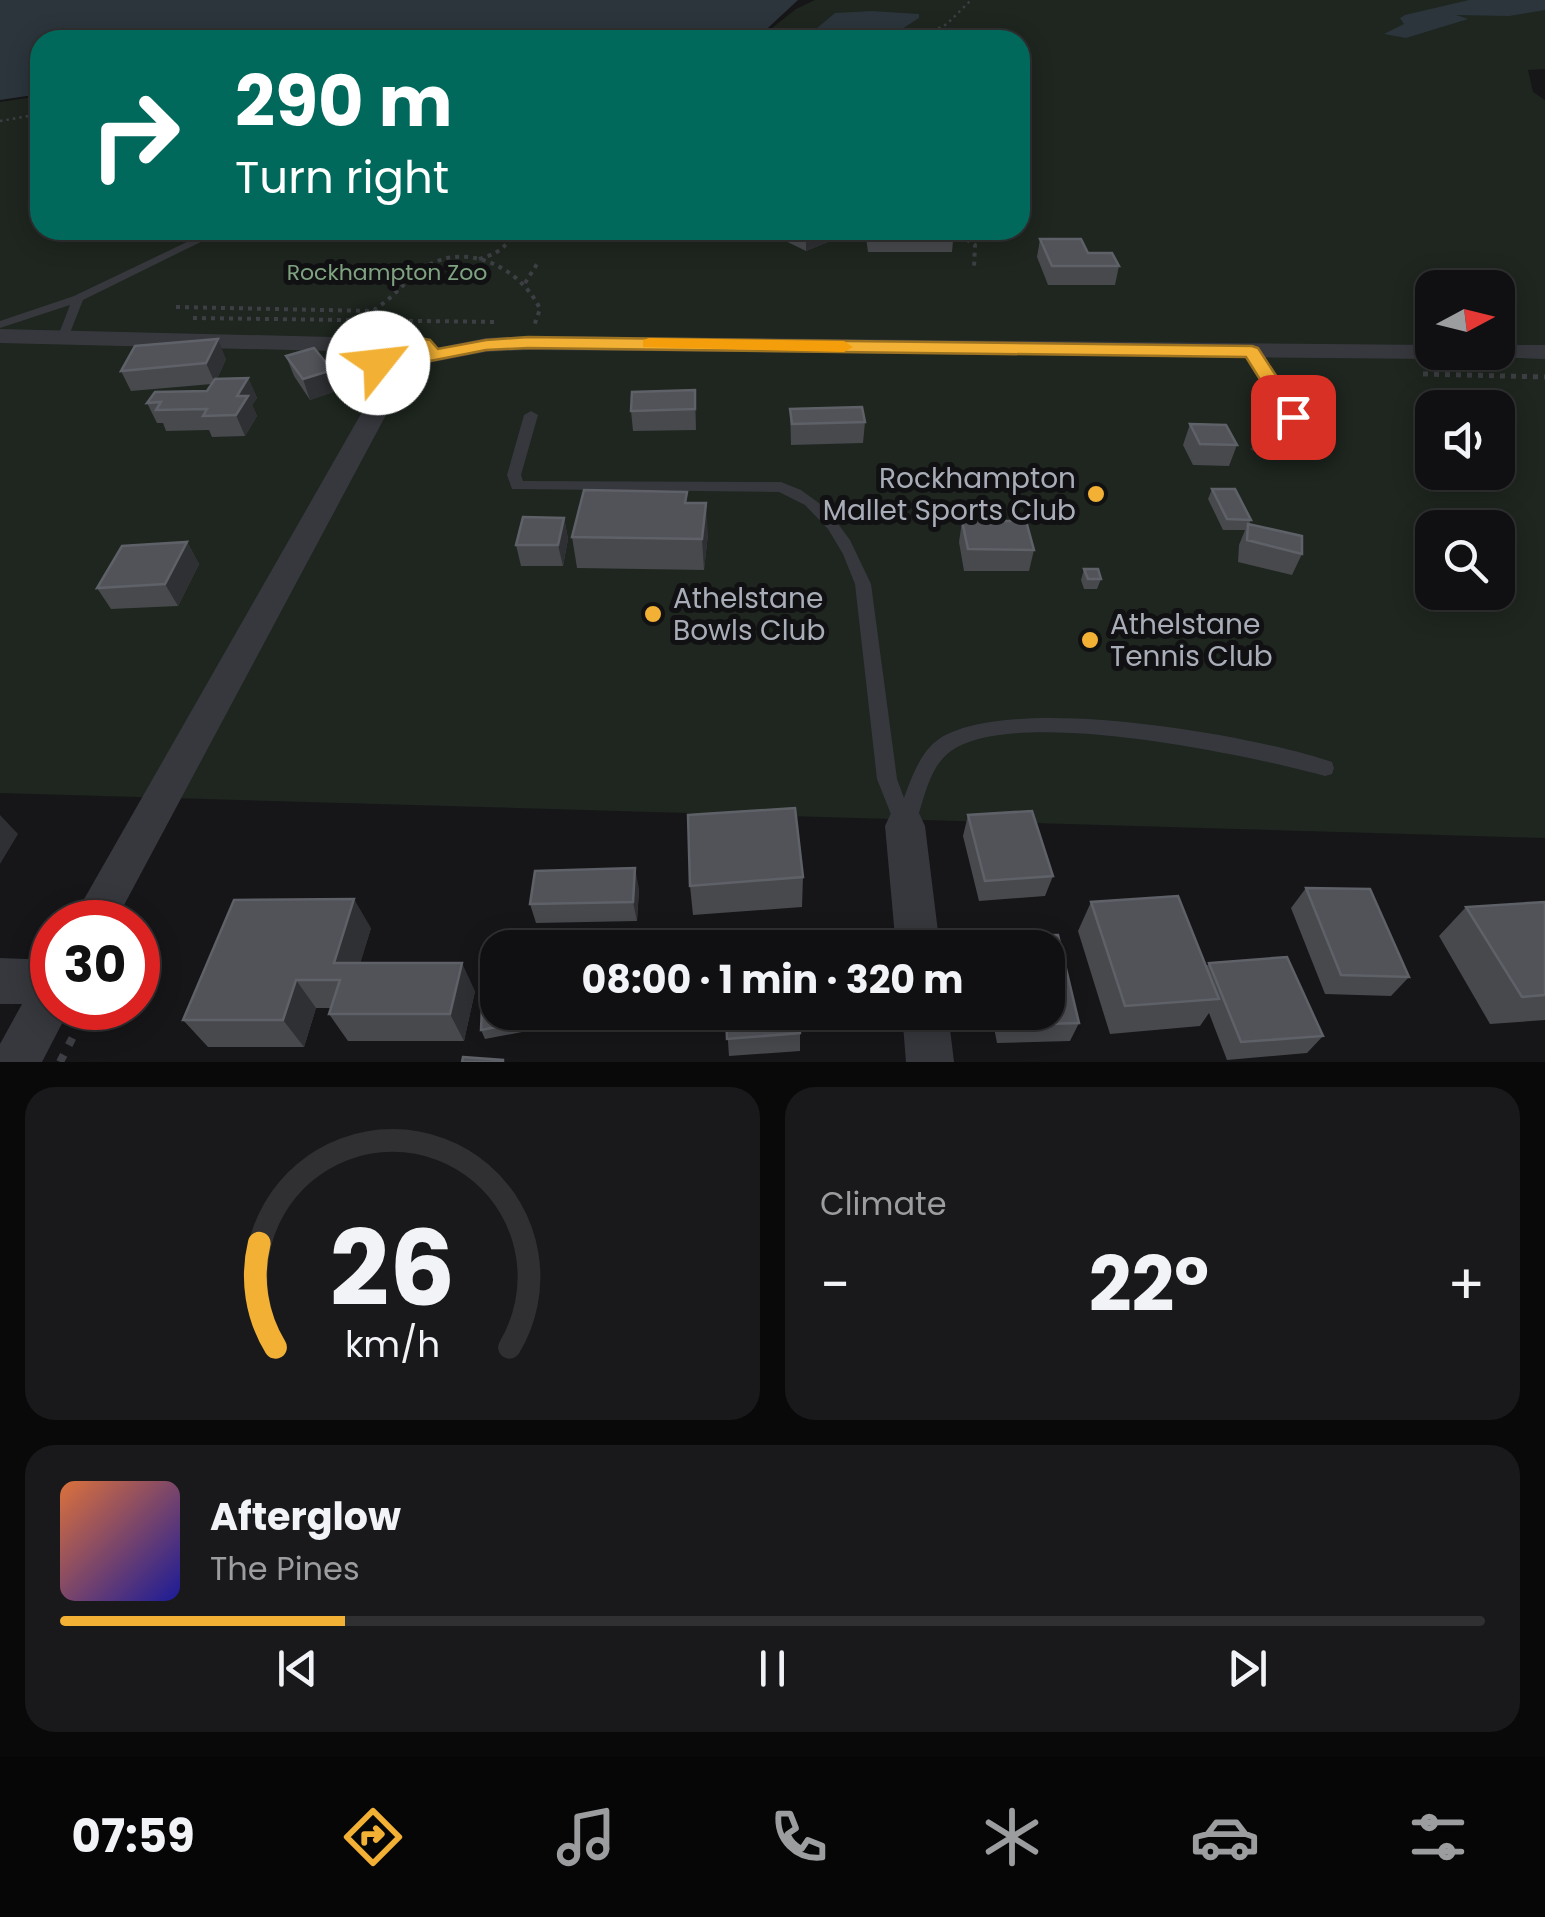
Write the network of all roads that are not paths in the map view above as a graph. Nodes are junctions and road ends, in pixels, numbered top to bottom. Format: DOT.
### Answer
graph roads {
  1 [pos="199,240"];
  2 [pos="78,298"];
  3 [pos="0,325"];
  4 [pos="0,336"];
  5 [pos="64,336"];
  6 [pos="1252,352"];
  7 [pos="1415,352"];
  8 [pos="1515,352"];
  9 [pos="1545,352"];
  10 [pos="391,360"];
  11 [pos="531,415"];
  12 [pos="1257,449"];
  13 [pos="1325,768"];
  14 [pos="905,826"];
  15 [pos="104,900"];
  16 [pos="916,930"];
  17 [pos="0,982"];
  18 [pos="30,982"];
  19 [pos="33,1030"];
  20 [pos="927,1030"];
  21 [pos="16,1062"];
  22 [pos="930,1062"];
  1 -- 2 [label="lane"];
  2 -- 3 [label="lane"];
  2 -- 5 [label="lane"];
  4 -- 5 [label="street"];
  5 -- 10 [label="street"];
  6 -- 7 [label="street"];
  6 -- 10 [label="street"];
  6 -- 12 [label="lane"];
  8 -- 9 [label="street"];
  10 -- 15 [label="street"];
  11 -- 14 [label="lane"];
  13 -- 14 [label="lane"];
  14 -- 16 [label="street"];
  17 -- 18 [label="street"];
  19 -- 21 [label="street"];
  20 -- 22 [label="street"];
}
